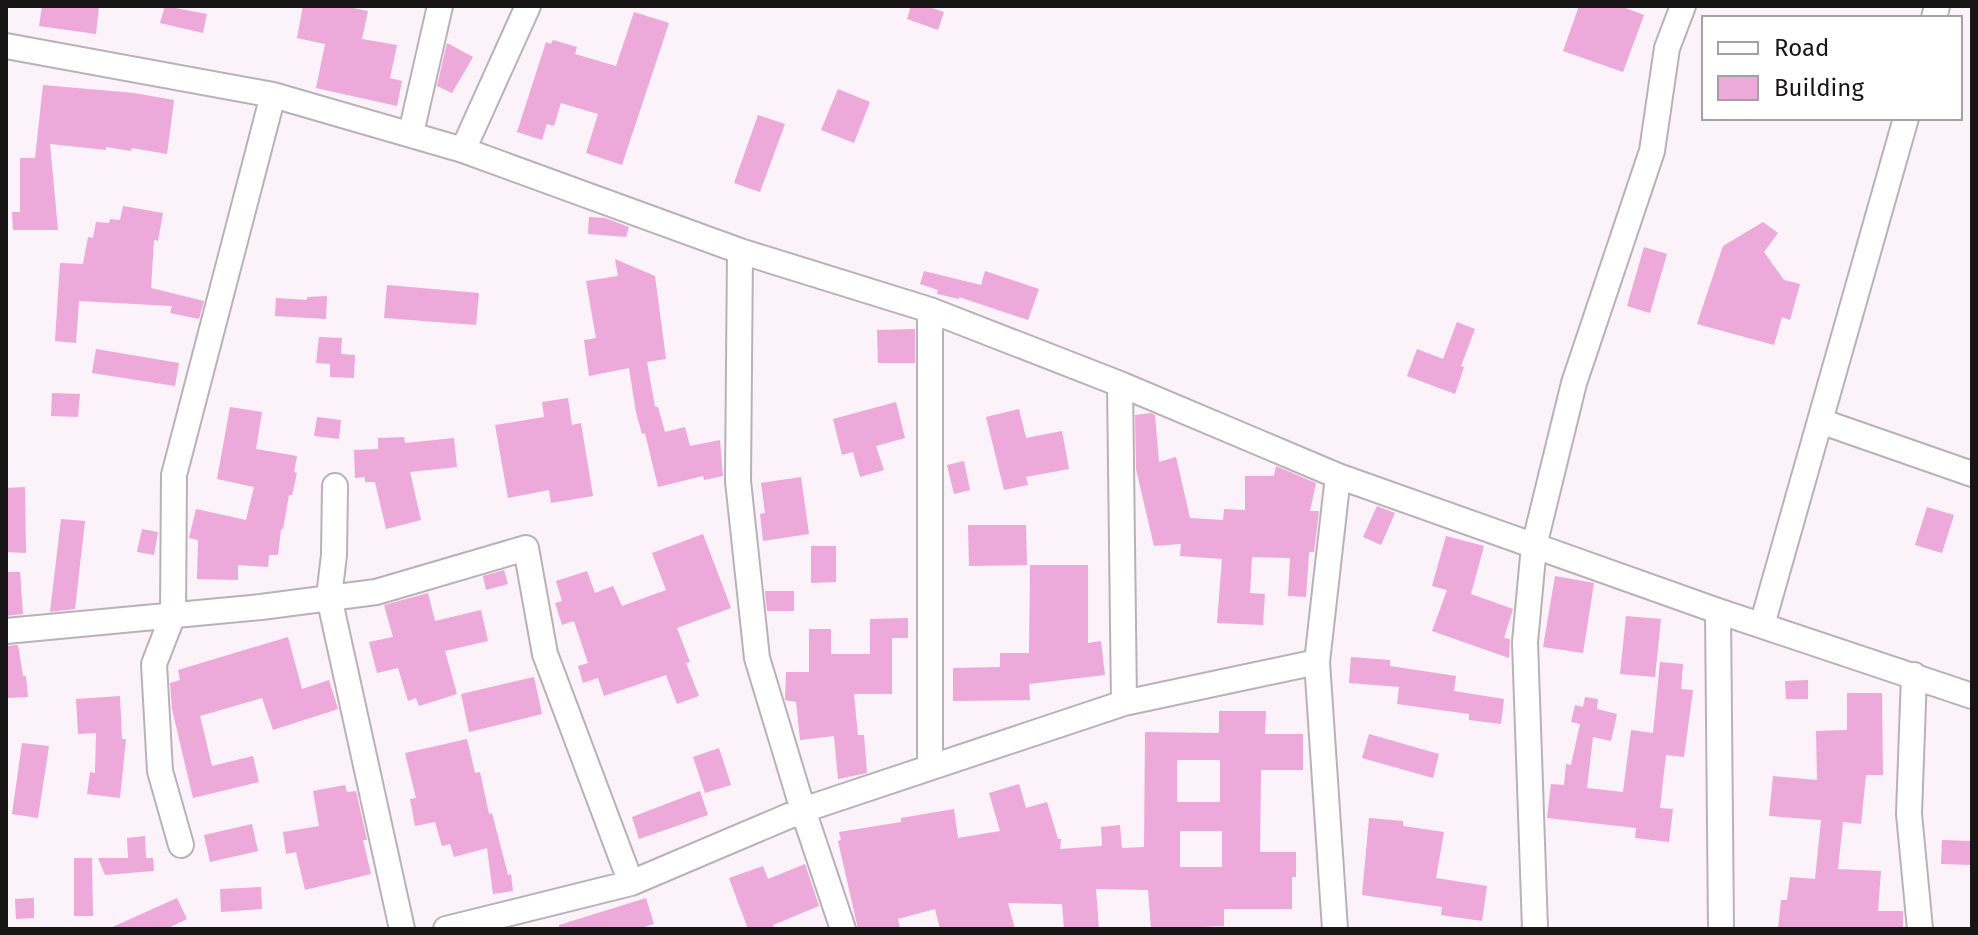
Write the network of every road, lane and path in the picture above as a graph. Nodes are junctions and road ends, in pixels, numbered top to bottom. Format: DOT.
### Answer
graph roads {
  1 [pos="440,6"];
  2 [pos="528,6"];
  3 [pos="1683,6"];
  4 [pos="6,46"];
  5 [pos="273,95"];
  6 [pos="1905,120"];
  7 [pos="411,133"];
  8 [pos="463,150"];
  9 [pos="740,251"];
  10 [pos="930,310"];
  11 [pos="1120,384"];
  12 [pos="1820,421"];
  13 [pos="1972,474"];
  14 [pos="1338,476"];
  15 [pos="335,486"];
  16 [pos="1534,546"];
  17 [pos="329,597"];
  18 [pos="1718,611"];
  19 [pos="173,615"];
  20 [pos="1762,625"];
  21 [pos="6,631"];
  22 [pos="1317,662"];
  23 [pos="1914,675"];
  24 [pos="1972,696"];
  25 [pos="1124,703"];
  26 [pos="930,766"];
  27 [pos="803,810"];
  28 [pos="181,845"];
  29 [pos="631,883"];
  30 [pos="402,929"];
  31 [pos="446,929"];
  32 [pos="843,929"];
  33 [pos="1335,929"];
  34 [pos="1535,929"];
  35 [pos="1721,929"];
  36 [pos="1920,929"];
  1 -- 7 [label="street"];
  2 -- 8 [label="street"];
  3 -- 16 [label="street"];
  4 -- 5 [label="street"];
  5 -- 7 [label="street"];
  5 -- 19 [label="street"];
  6 -- 12 [label="street"];
  7 -- 8 [label="street"];
  8 -- 9 [label="street"];
  9 -- 10 [label="street"];
  9 -- 27 [label="street"];
  10 -- 11 [label="street"];
  10 -- 26 [label="street"];
  11 -- 14 [label="street"];
  11 -- 25 [label="street"];
  12 -- 13 [label="street"];
  12 -- 20 [label="street"];
  14 -- 16 [label="street"];
  14 -- 22 [label="street"];
  15 -- 17 [label="street"];
  16 -- 18 [label="street"];
  16 -- 34 [label="street"];
  17 -- 19 [label="street"];
  17 -- 29 [label="street"];
  17 -- 30 [label="street"];
  18 -- 20 [label="street"];
  18 -- 35 [label="street"];
  19 -- 21 [label="street"];
  19 -- 28 [label="street"];
  20 -- 23 [label="street"];
  22 -- 25 [label="street"];
  22 -- 33 [label="street"];
  23 -- 24 [label="street"];
  23 -- 36 [label="street"];
  25 -- 26 [label="street"];
  26 -- 27 [label="street"];
  27 -- 29 [label="street"];
  27 -- 32 [label="street"];
  29 -- 31 [label="street"];
}
